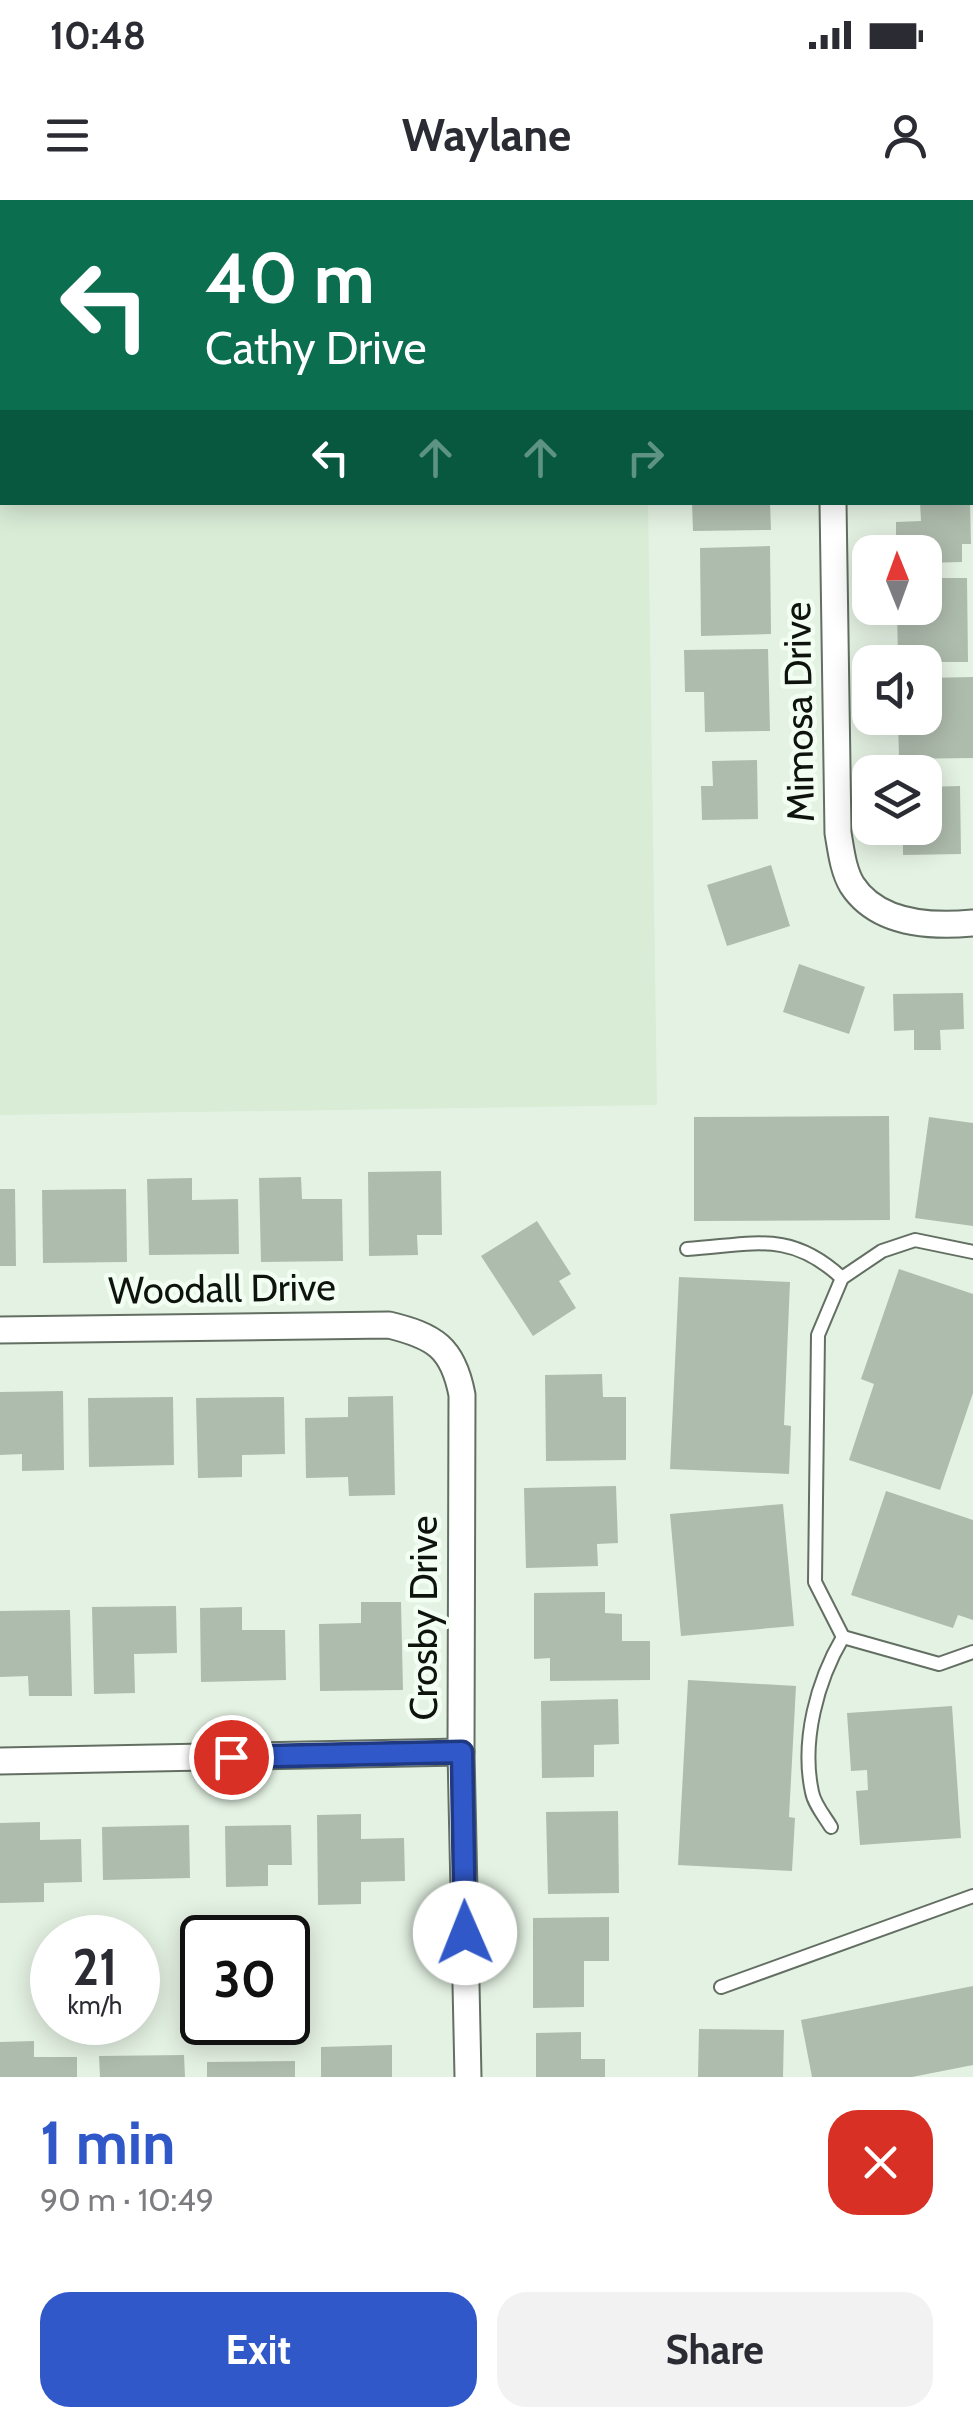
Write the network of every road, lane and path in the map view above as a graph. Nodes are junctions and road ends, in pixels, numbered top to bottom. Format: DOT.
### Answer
graph roads {
  1 [pos="833,505"];
  2 [pos="973,923"];
  3 [pos="687,1248"];
  4 [pos="973,1252"];
  5 [pos="842,1278"];
  6 [pos="0,1330"];
  7 [pos="440,1345"];
  8 [pos="843,1637"];
  9 [pos="973,1652"];
  10 [pos="462,1752"];
  11 [pos="0,1761"];
  12 [pos="832,1827"];
  13 [pos="973,1896"];
  14 [pos="721,1987"];
  15 [pos="468,2077"];
  1 -- 2 [label="street, Mimosa Drive"];
  3 -- 5 [label="lane"];
  4 -- 5 [label="lane"];
  5 -- 8 [label="lane"];
  6 -- 7 [label="street, Woodall Drive"];
  7 -- 10 [label="street, Crosby Drive"];
  8 -- 9 [label="lane"];
  8 -- 12 [label="lane"];
  10 -- 11 [label="street"];
  10 -- 15 [label="street, Crosby Drive"];
  13 -- 14 [label="lane"];
}
